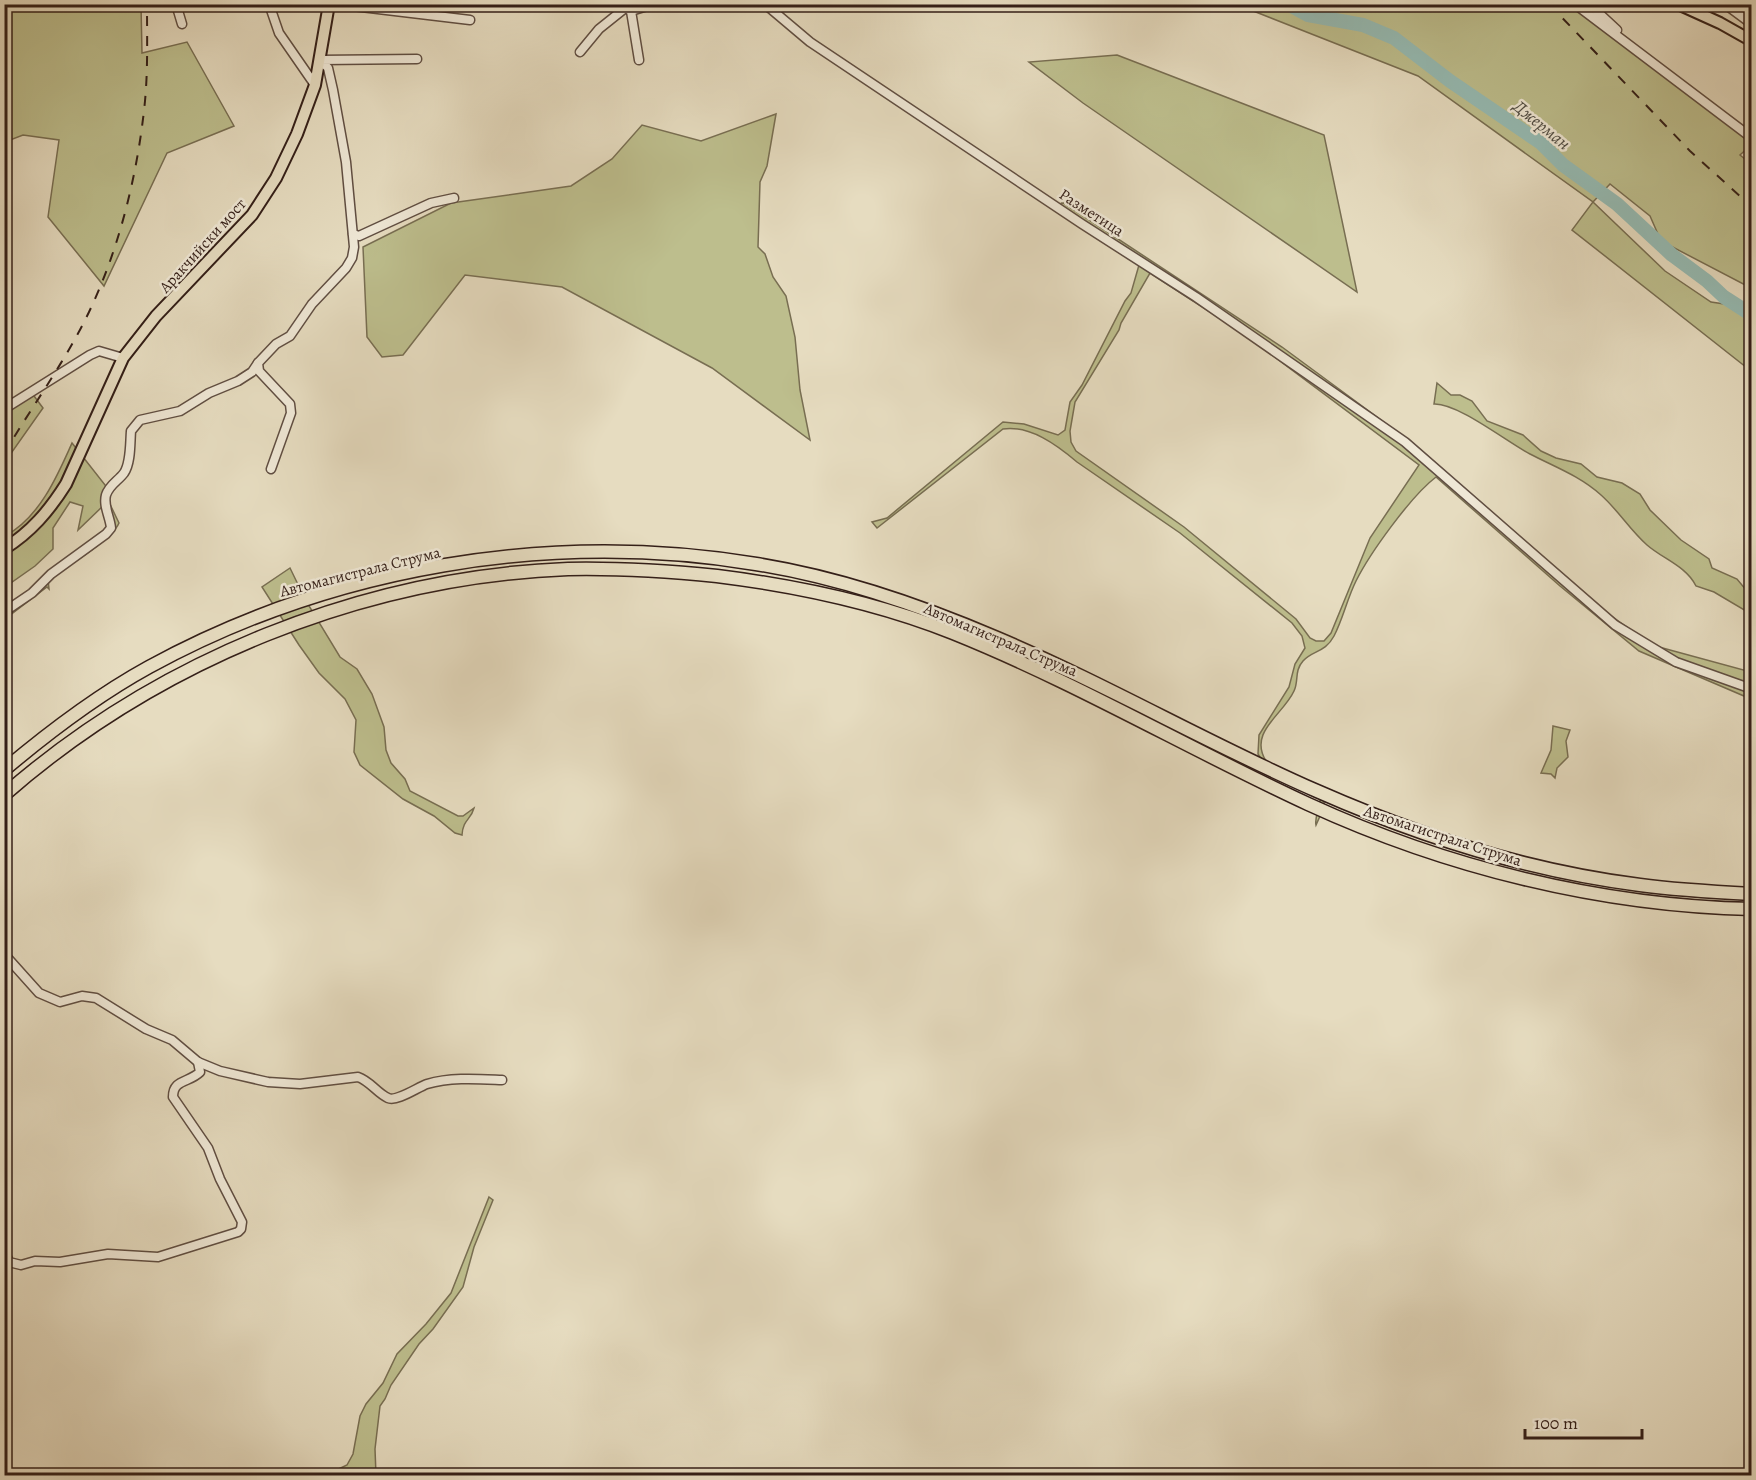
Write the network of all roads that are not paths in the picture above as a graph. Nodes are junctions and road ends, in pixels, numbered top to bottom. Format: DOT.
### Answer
graph roads {
  1 [pos="176,4"];
  2 [pos="269,4"];
  3 [pos="329,4"];
  4 [pos="336,4"];
  5 [pos="654,4"];
  6 [pos="765,4"];
  7 [pos="1575,4"];
  8 [pos="1589,4"];
  9 [pos="1678,4"];
  10 [pos="1725,4"];
  11 [pos="625,8"];
  12 [pos="470,21"];
  13 [pos="182,24"];
  14 [pos="1752,24"];
  15 [pos="1752,31"];
  16 [pos="1737,32"];
  17 [pos="1752,41"];
  18 [pos="580,52"];
  19 [pos="417,59"];
  20 [pos="320,60"];
  21 [pos="639,60"];
  22 [pos="1655,64"];
  23 [pos="315,85"];
  24 [pos="1752,138"];
  25 [pos="454,198"];
  26 [pos="353,234"];
  27 [pos="123,358"];
  28 [pos="258,363"];
  29 [pos="4,409"];
  30 [pos="271,469"];
  31 [pos="4,549"];
  32 [pos="4,612"];
  33 [pos="1752,689"];
  34 [pos="4,770"];
  35 [pos="4,795"];
  36 [pos="1752,894"];
  37 [pos="1752,909"];
  38 [pos="4,954"];
  39 [pos="198,1062"];
  40 [pos="502,1080"];
  41 [pos="4,1250"];
  1 -- 13 [label="street"];
  2 -- 23 [label="street"];
  3 -- 20 [label="main road, Аракчийски мост"];
  4 -- 12 [label="street"];
  5 -- 11 [label="street"];
  6 -- 33 [label="street, Разметица"];
  7 -- 22 [label="street"];
  8 -- 22 [label="street"];
  9 -- 16 [label="main road"];
  10 -- 14 [label="street"];
  11 -- 18 [label="street"];
  11 -- 21 [label="street"];
  15 -- 16 [label="main road"];
  16 -- 17 [label="main road"];
  19 -- 20 [label="street"];
  20 -- 23 [label="main road, Аракчийски мост"];
  20 -- 26 [label="street"];
  22 -- 24 [label="street"];
  23 -- 27 [label="main road, Аракчийски мост"];
  25 -- 26 [label="street"];
  26 -- 28 [label="street"];
  27 -- 29 [label="street"];
  27 -- 31 [label="main road, Аракчийски мост"];
  28 -- 30 [label="street"];
  28 -- 32 [label="street"];
  34 -- 36 [label="highway, Автомагистрала Струма"];
  35 -- 37 [label="highway, Автомагистрала Струма"];
  38 -- 39 [label="street"];
  39 -- 40 [label="street"];
  39 -- 41 [label="street"];
}
